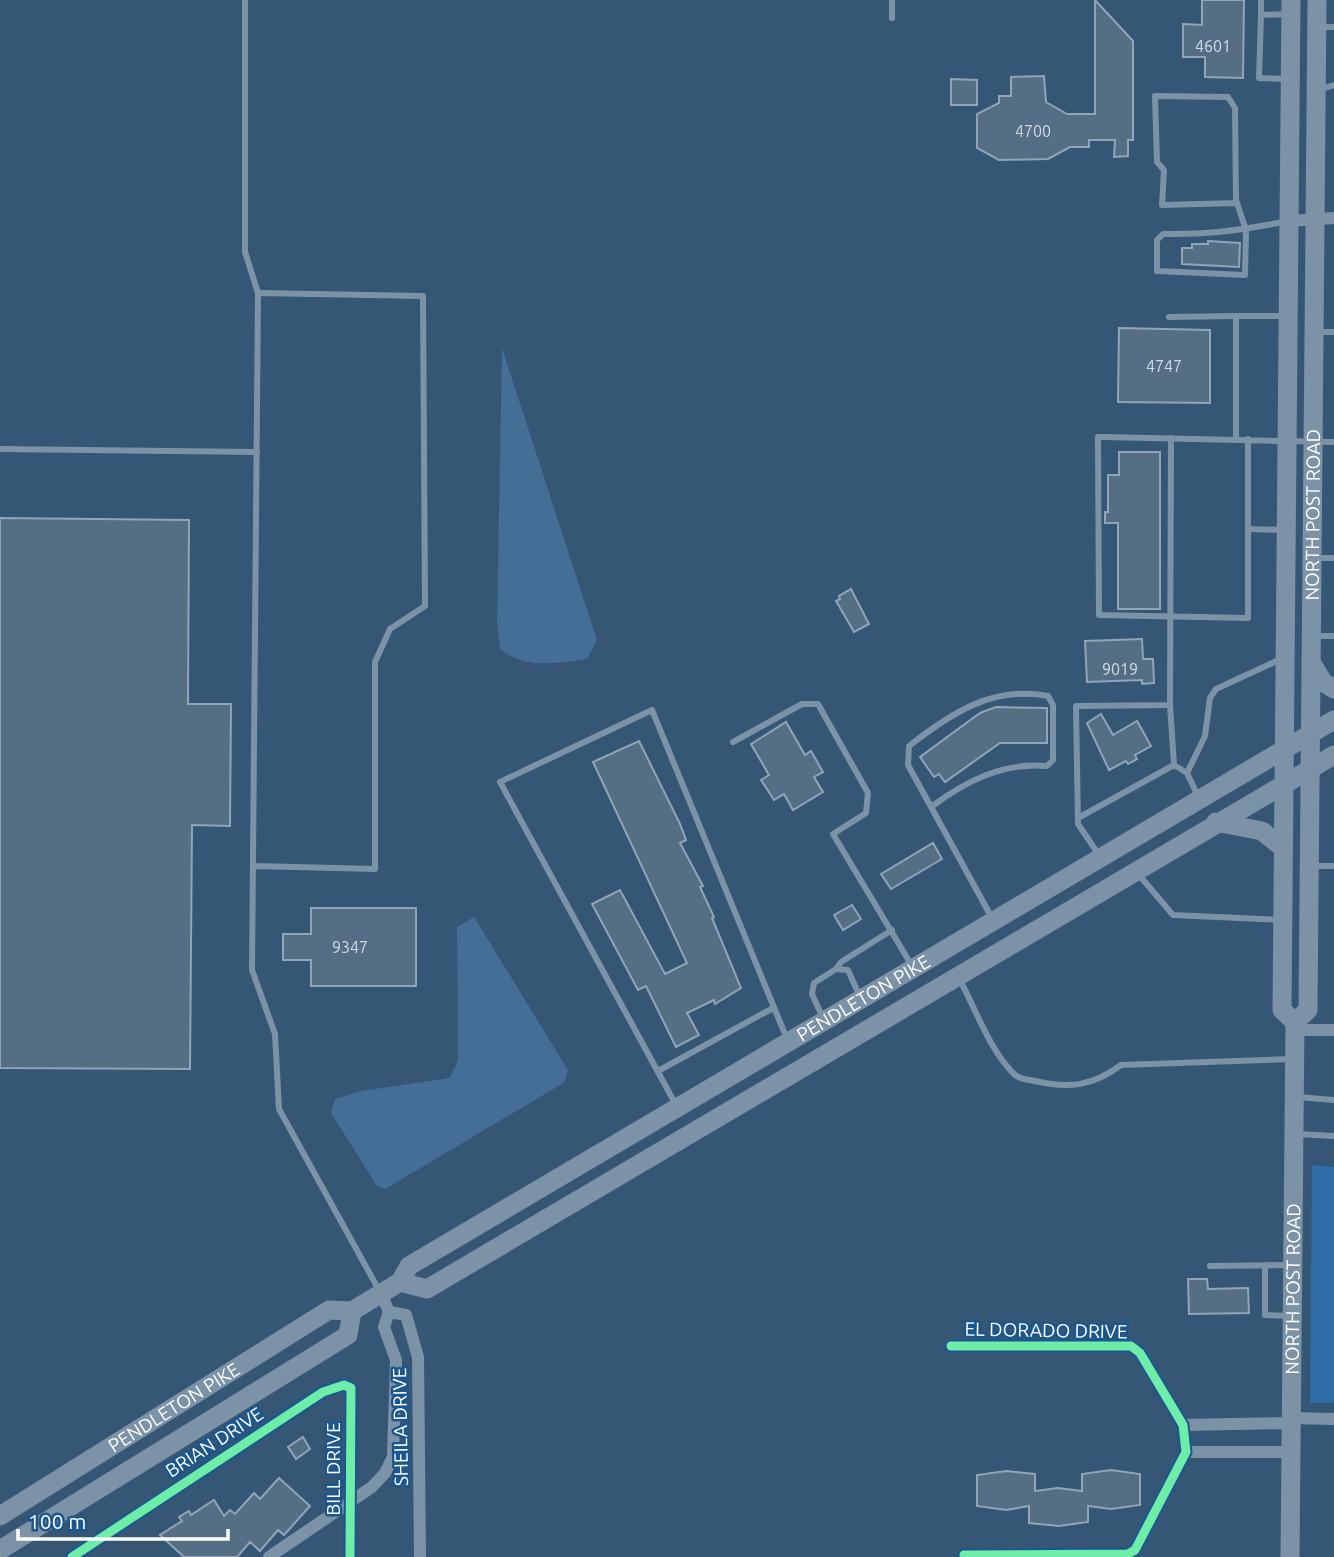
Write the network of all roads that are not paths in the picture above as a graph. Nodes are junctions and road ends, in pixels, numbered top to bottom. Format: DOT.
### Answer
graph roads {
  1 [pos="245,0"];
  2 [pos="892,0"];
  3 [pos="1261,0"];
  4 [pos="1317,0"];
  5 [pos="1290,7"];
  6 [pos="1261,15"];
  7 [pos="892,18"];
  8 [pos="1325,27"];
  9 [pos="1290,80"];
  10 [pos="1325,88"];
  11 [pos="1237,203"];
  12 [pos="1324,218"];
  13 [pos="1289,221"];
  14 [pos="1246,230"];
  15 [pos="258,293"];
  16 [pos="1236,316"];
  17 [pos="1288,316"];
  18 [pos="1169,317"];
  19 [pos="1324,332"];
  20 [pos="1171,438"];
  21 [pos="1236,439"];
  22 [pos="1248,439"];
  23 [pos="1287,439"];
  24 [pos="1313,440"];
  25 [pos="1334,442"];
  26 [pos="0,449"];
  27 [pos="257,452"];
  28 [pos="1248,529"];
  29 [pos="1286,530"];
  30 [pos="1312,558"];
  31 [pos="1334,558"];
  32 [pos="1170,616"];
  33 [pos="1312,636"];
  34 [pos="1334,636"];
  35 [pos="1285,657"];
  36 [pos="1311,662"];
  37 [pos="1334,689"];
  38 [pos="1170,705"];
  39 [pos="1334,720"];
  40 [pos="1310,734"];
  41 [pos="733,741"];
  42 [pos="1284,749"];
  43 [pos="1334,755"];
  44 [pos="1174,765"];
  45 [pos="1311,769"];
  46 [pos="1186,773"];
  47 [pos="1284,785"];
  48 [pos="1199,798"];
  49 [pos="931,807"];
  50 [pos="1078,818"];
  51 [pos="1216,822"];
  52 [pos="1283,848"];
  53 [pos="1100,857"];
  54 [pos="1309,865"];
  55 [pos="253,866"];
  56 [pos="1334,866"];
  57 [pos="1135,870"];
  58 [pos="993,920"];
  59 [pos="1283,920"];
  60 [pos="892,930"];
  61 [pos="913,967"];
  62 [pos="836,969"];
  63 [pos="958,976"];
  64 [pos="861,998"];
  65 [pos="773,1008"];
  66 [pos="825,1020"];
  67 [pos="1295,1026"];
  68 [pos="1334,1030"];
  69 [pos="788,1041"];
  70 [pos="1294,1059"];
  71 [pos="658,1071"];
  72 [pos="1294,1097"];
  73 [pos="1334,1100"];
  74 [pos="677,1107"];
  75 [pos="1294,1134"];
  76 [pos="1334,1136"];
  77 [pos="1265,1265"];
  78 [pos="1292,1265"];
  79 [pos="1210,1266"];
  80 [pos="400,1282"];
  81 [pos="381,1293"];
  82 [pos="352,1311"];
  83 [pos="390,1312"];
  84 [pos="1292,1316"];
  85 [pos="951,1346"];
  86 [pos="344,1385"];
  87 [pos="1334,1419"];
  88 [pos="1291,1421"];
  89 [pos="1183,1424"];
  90 [pos="1186,1452"];
  91 [pos="1291,1452"];
  92 [pos="351,1504"];
  93 [pos="0,1516"];
  94 [pos="0,1550"];
  95 [pos="964,1555"];
  96 [pos="72,1557"];
  97 [pos="269,1557"];
  98 [pos="350,1557"];
  99 [pos="420,1557"];
  100 [pos="1290,1557"];
  1 -- 15 [label="lane"];
  2 -- 7 [label="lane"];
  3 -- 6 [label="lane"];
  4 -- 8 [label="main road, NORTH POST ROAD"];
  5 -- 6 [label="lane"];
  5 -- 9 [label="main road, NORTH POST ROAD"];
  6 -- 9 [label="lane"];
  8 -- 10 [label="main road, NORTH POST ROAD"];
  9 -- 13 [label="main road, NORTH POST ROAD"];
  10 -- 12 [label="main road, NORTH POST ROAD"];
  11 -- 11 [label="lane"];
  11 -- 14 [label="lane"];
  12 -- 13 [label="street"];
  12 -- 19 [label="main road, NORTH POST ROAD"];
  13 -- 14 [label="lane"];
  13 -- 17 [label="main road, NORTH POST ROAD"];
  14 -- 14 [label="lane"];
  15 -- 27 [label="lane"];
  15 -- 55 [label="lane"];
  16 -- 17 [label="lane"];
  16 -- 18 [label="lane"];
  16 -- 21 [label="lane"];
  17 -- 23 [label="main road, NORTH POST ROAD"];
  19 -- 24 [label="main road, NORTH POST ROAD"];
  20 -- 21 [label="lane"];
  20 -- 32 [label="lane"];
  20 -- 32 [label="lane"];
  21 -- 22 [label="lane"];
  22 -- 23 [label="lane"];
  22 -- 28 [label="lane"];
  23 -- 24 [label="lane"];
  23 -- 29 [label="main road, NORTH POST ROAD"];
  24 -- 25 [label="lane"];
  24 -- 30 [label="main road, NORTH POST ROAD"];
  26 -- 27 [label="lane"];
  27 -- 55 [label="lane"];
  28 -- 29 [label="lane"];
  28 -- 32 [label="lane"];
  29 -- 35 [label="main road, NORTH POST ROAD"];
  30 -- 31 [label="lane"];
  30 -- 33 [label="main road, NORTH POST ROAD"];
  32 -- 38 [label="lane"];
  33 -- 34 [label="lane"];
  33 -- 36 [label="main road, NORTH POST ROAD"];
  35 -- 42 [label="main road, NORTH POST ROAD"];
  35 -- 46 [label="lane"];
  36 -- 37 [label="main road"];
  36 -- 40 [label="main road, NORTH POST ROAD"];
  38 -- 44 [label="lane"];
  38 -- 50 [label="lane"];
  39 -- 40 [label="main road, PENDLETON PIKE"];
  40 -- 42 [label="main road, PENDLETON PIKE"];
  40 -- 45 [label="main road, NORTH POST ROAD"];
  41 -- 60 [label="lane"];
  42 -- 47 [label="main road, NORTH POST ROAD"];
  42 -- 48 [label="main road, PENDLETON PIKE"];
  43 -- 45 [label="main road, PENDLETON PIKE"];
  44 -- 46 [label="lane"];
  44 -- 50 [label="lane"];
  45 -- 47 [label="main road, PENDLETON PIKE"];
  45 -- 54 [label="main road, NORTH POST ROAD"];
  46 -- 48 [label="lane"];
  47 -- 51 [label="main road, PENDLETON PIKE"];
  47 -- 52 [label="main road, NORTH POST ROAD"];
  48 -- 53 [label="main road, PENDLETON PIKE"];
  49 -- 49 [label="lane"];
  49 -- 58 [label="lane"];
  50 -- 53 [label="lane"];
  51 -- 52 [label="main road"];
  51 -- 57 [label="main road, PENDLETON PIKE"];
  52 -- 59 [label="main road, NORTH POST ROAD"];
  53 -- 58 [label="main road, PENDLETON PIKE"];
  54 -- 56 [label="lane"];
  54 -- 67 [label="main road, NORTH POST ROAD"];
  55 -- 81 [label="lane"];
  57 -- 59 [label="lane"];
  57 -- 63 [label="main road, PENDLETON PIKE"];
  58 -- 61 [label="main road, PENDLETON PIKE"];
  59 -- 67 [label="main road, NORTH POST ROAD"];
  60 -- 61 [label="lane"];
  60 -- 62 [label="lane"];
  61 -- 64 [label="main road, PENDLETON PIKE"];
  62 -- 64 [label="lane"];
  62 -- 66 [label="lane"];
  63 -- 70 [label="lane"];
  63 -- 80 [label="main road, PENDLETON PIKE"];
  64 -- 66 [label="main road, PENDLETON PIKE"];
  65 -- 69 [label="lane"];
  65 -- 71 [label="lane"];
  65 -- 71 [label="lane"];
  66 -- 69 [label="main road, PENDLETON PIKE"];
  67 -- 68 [label="street"];
  67 -- 70 [label="main road, NORTH POST ROAD"];
  69 -- 74 [label="main road, PENDLETON PIKE"];
  70 -- 72 [label="main road, NORTH POST ROAD"];
  71 -- 74 [label="lane"];
  72 -- 73 [label="lane"];
  72 -- 75 [label="main road, NORTH POST ROAD"];
  74 -- 80 [label="main road, PENDLETON PIKE"];
  75 -- 76 [label="lane"];
  75 -- 78 [label="main road, NORTH POST ROAD"];
  77 -- 78 [label="lane"];
  77 -- 79 [label="lane"];
  77 -- 84 [label="lane"];
  78 -- 84 [label="main road, NORTH POST ROAD"];
  80 -- 81 [label="main road, PENDLETON PIKE"];
  81 -- 82 [label="main road, PENDLETON PIKE"];
  81 -- 83 [label="street, SHEILA DRIVE"];
  82 -- 93 [label="main road, PENDLETON PIKE"];
  82 -- 94 [label="main road, PENDLETON PIKE"];
  83 -- 92 [label="street, SHEILA DRIVE"];
  83 -- 99 [label="street, SHEILA DRIVE"];
  84 -- 88 [label="main road, NORTH POST ROAD"];
  85 -- 89 [label="street, EL DORADO DRIVE"];
  86 -- 92 [label="street, BILL DRIVE"];
  86 -- 96 [label="street, BRIAN DRIVE"];
  87 -- 88 [label="street"];
  88 -- 89 [label="street"];
  88 -- 91 [label="main road, NORTH POST ROAD"];
  89 -- 90 [label="street"];
  90 -- 91 [label="street"];
  90 -- 95 [label="street"];
  91 -- 100 [label="main road, NORTH POST ROAD"];
  92 -- 97 [label="street, SHEILA DRIVE"];
  92 -- 98 [label="street, BILL DRIVE"];
}
